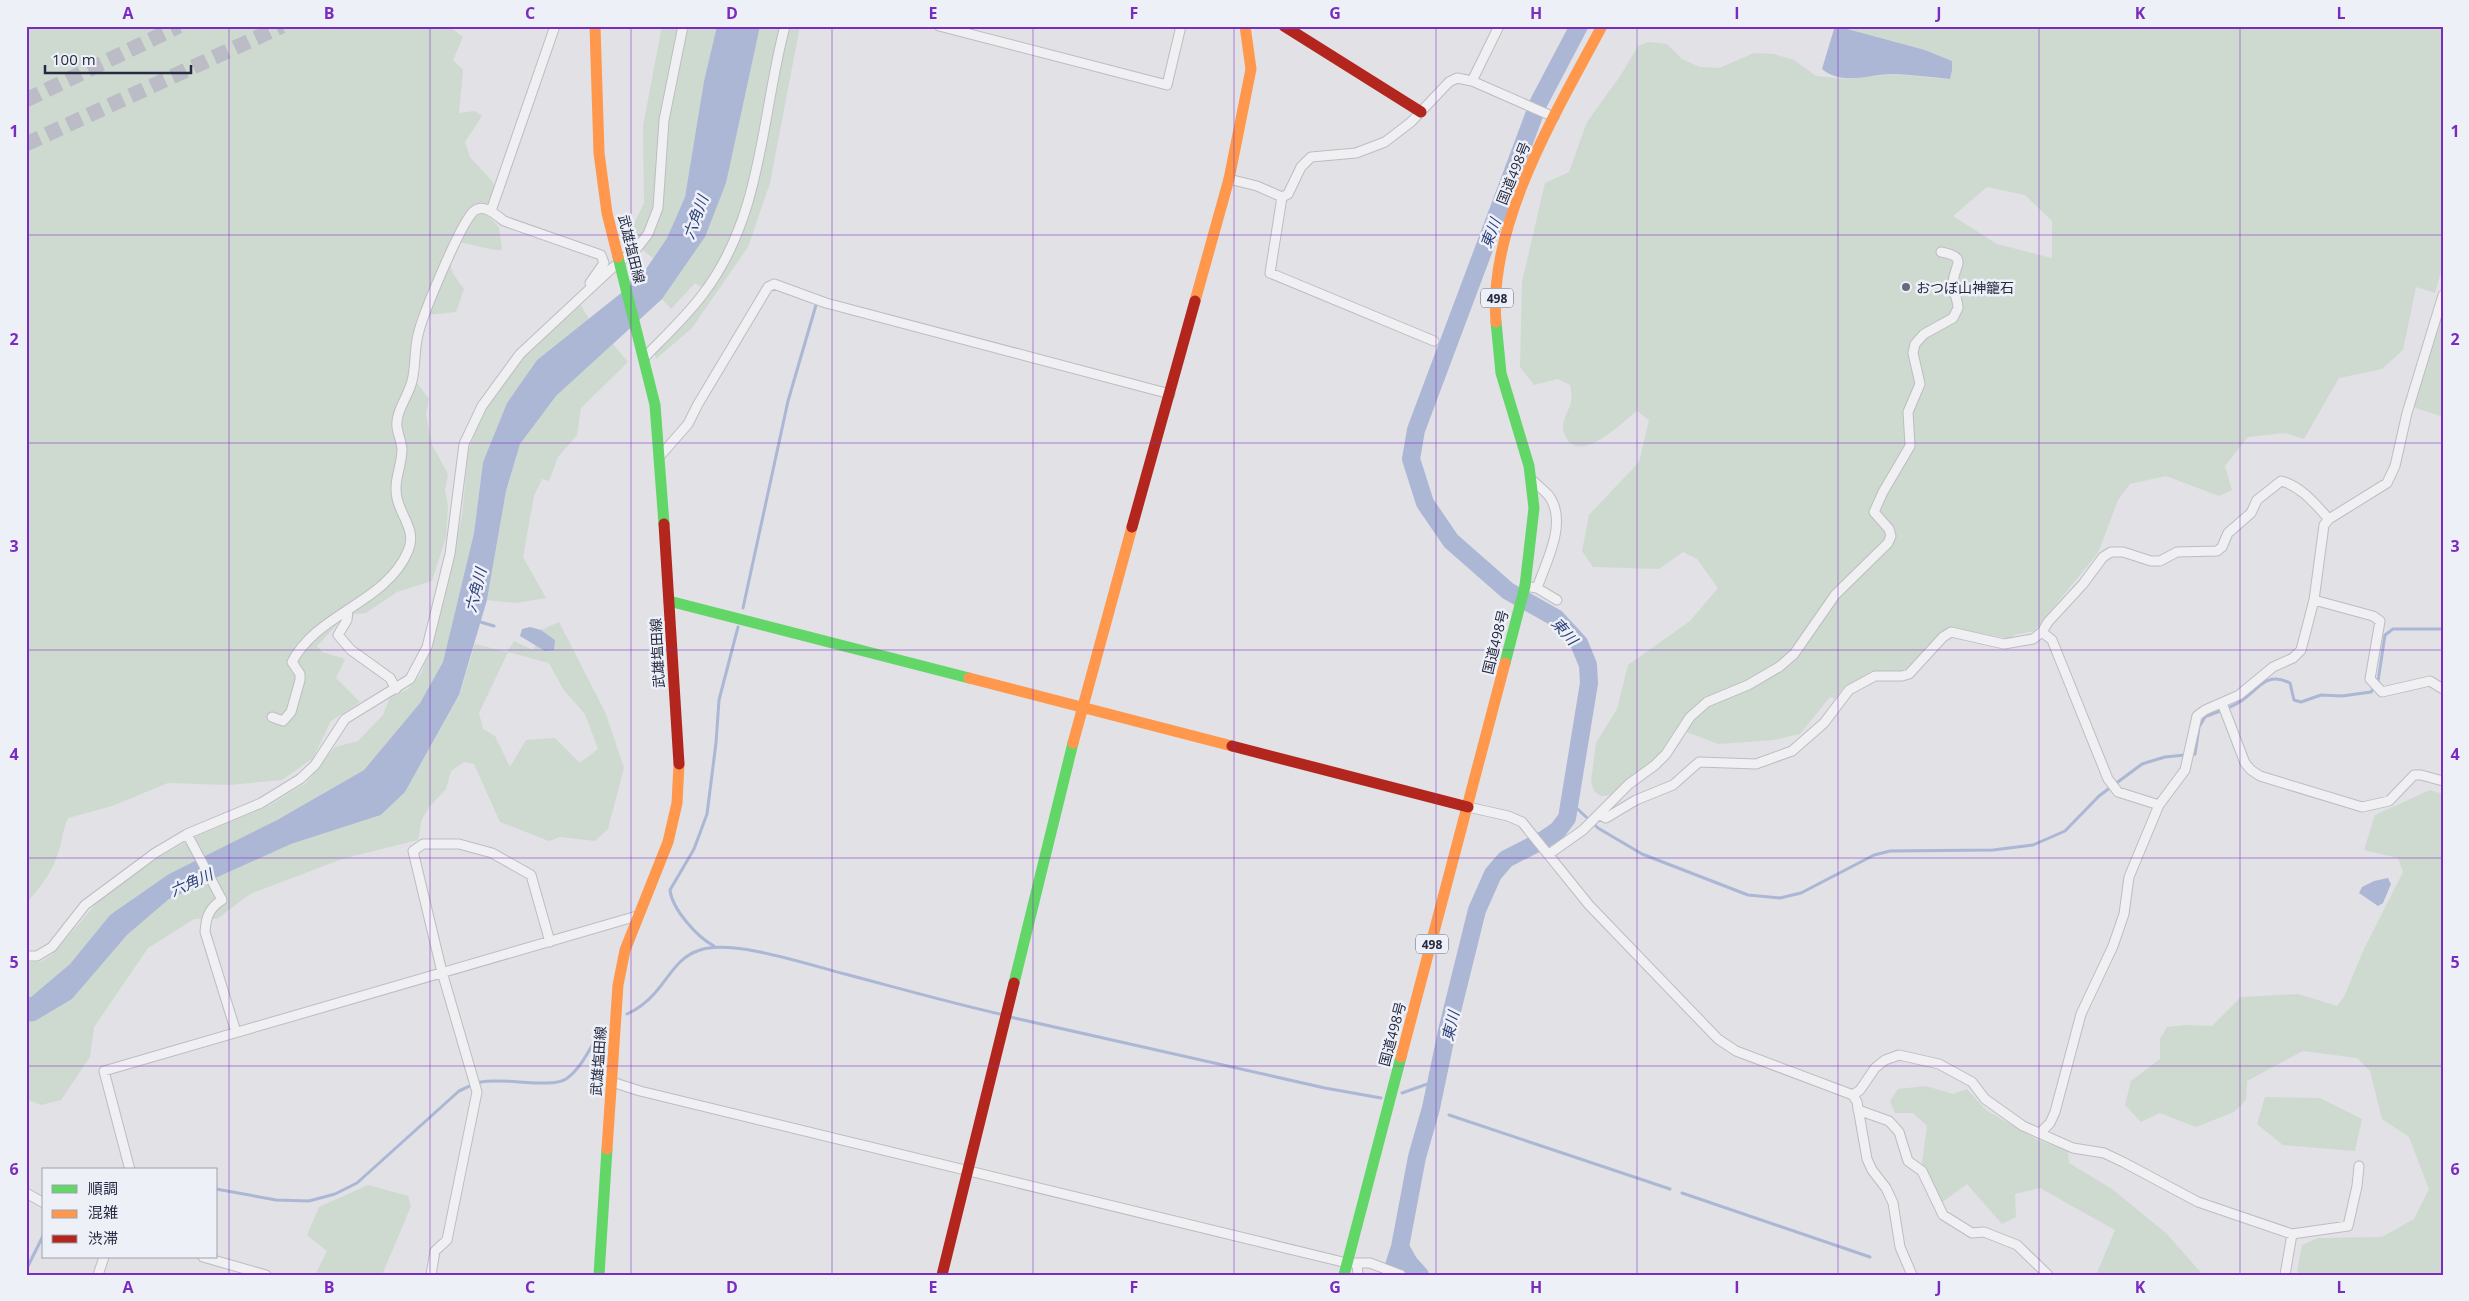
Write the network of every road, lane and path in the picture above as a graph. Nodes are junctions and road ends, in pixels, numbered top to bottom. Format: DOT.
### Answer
graph roads {
  1 [pos="555,26"];
  2 [pos="595,26"];
  3 [pos="683,26"];
  4 [pos="785,26"];
  5 [pos="939,26"];
  6 [pos="1181,26"];
  7 [pos="1245,26"];
  8 [pos="1284,26"];
  9 [pos="1499,26"];
  10 [pos="1602,26"];
  11 [pos="1472,81"];
  12 [pos="1421,112"];
  13 [pos="1550,115"];
  14 [pos="1229,179"];
  15 [pos="1282,196"];
  16 [pos="491,211"];
  17 [pos="1941,252"];
  18 [pos="620,267"];
  19 [pos="588,290"];
  20 [pos="2443,295"];
  21 [pos="1434,341"];
  22 [pos="643,355"];
  23 [pos="1170,394"];
  24 [pos="660,456"];
  25 [pos="1531,479"];
  26 [pos="2329,519"];
  27 [pos="1525,586"];
  28 [pos="1537,588"];
  29 [pos="1557,600"];
  30 [pos="2314,600"];
  31 [pos="669,601"];
  32 [pos="348,610"];
  33 [pos="2042,632"];
  34 [pos="396,689"];
  35 [pos="2443,689"];
  36 [pos="2222,702"];
  37 [pos="1082,706"];
  38 [pos="272,717"];
  39 [pos="2443,781"];
  40 [pos="2159,805"];
  41 [pos="1468,808"];
  42 [pos="1600,815"];
  43 [pos="188,837"];
  44 [pos="1548,852"];
  45 [pos="638,916"];
  46 [pos="550,942"];
  47 [pos="26,956"];
  48 [pos="442,972"];
  49 [pos="236,1032"];
  50 [pos="612,1082"];
  51 [pos="1853,1095"];
  52 [pos="1858,1110"];
  53 [pos="2041,1132"];
  54 [pos="2360,1166"];
  55 [pos="129,1168"];
  56 [pos="968,1170"];
  57 [pos="26,1193"];
  58 [pos="42,1202"];
  59 [pos="2292,1234"];
  60 [pos="104,1258"];
  61 [pos="206,1258"];
  62 [pos="1349,1267"];
  63 [pos="1400,1274"];
  64 [pos="98,1275"];
  65 [pos="266,1275"];
  66 [pos="431,1275"];
  67 [pos="599,1275"];
  68 [pos="942,1275"];
  69 [pos="1358,1275"];
  70 [pos="1912,1275"];
  71 [pos="2048,1275"];
  72 [pos="2285,1275"];
  1 -- 16 [label="street"];
  2 -- 18 [label="main road, 武雄塩田線"];
  3 -- 18 [label="street"];
  4 -- 22 [label="street"];
  5 -- 6 [label="street"];
  7 -- 14 [label="main road"];
  8 -- 12 [label="main road"];
  9 -- 11 [label="street"];
  10 -- 13 [label="main road, 国道498号 / 498"];
  11 -- 12 [label="street"];
  11 -- 13 [label="street"];
  12 -- 15 [label="street"];
  13 -- 25 [label="main road, 国道498号 / 498"];
  14 -- 15 [label="street"];
  14 -- 23 [label="main road"];
  15 -- 21 [label="street"];
  16 -- 19 [label="street"];
  16 -- 32 [label="street"];
  17 -- 42 [label="street"];
  18 -- 19 [label="street"];
  18 -- 22 [label="main road, 武雄塩田線"];
  19 -- 34 [label="street"];
  20 -- 26 [label="street"];
  22 -- 24 [label="main road, 武雄塩田線"];
  23 -- 24 [label="street"];
  23 -- 37 [label="main road"];
  24 -- 31 [label="main road, 武雄塩田線"];
  25 -- 27 [label="main road, 国道498号 / 498"];
  25 -- 28 [label="street"];
  26 -- 30 [label="street"];
  26 -- 33 [label="street"];
  27 -- 28 [label="street"];
  27 -- 41 [label="main road, 国道498号 / 498"];
  28 -- 29 [label="street"];
  30 -- 35 [label="street"];
  30 -- 36 [label="street"];
  31 -- 37 [label="main road"];
  31 -- 45 [label="main road, 武雄塩田線"];
  32 -- 34 [label="street"];
  32 -- 38 [label="street"];
  33 -- 40 [label="street"];
  33 -- 42 [label="street"];
  34 -- 43 [label="street"];
  36 -- 39 [label="street"];
  36 -- 40 [label="street"];
  37 -- 41 [label="main road"];
  37 -- 56 [label="main road"];
  40 -- 53 [label="street"];
  41 -- 44 [label="street"];
  41 -- 62 [label="main road, 国道498号 / 498"];
  42 -- 44 [label="street"];
  43 -- 47 [label="street"];
  43 -- 49 [label="street"];
  44 -- 51 [label="street"];
  45 -- 46 [label="street"];
  45 -- 50 [label="main road, 武雄塩田線"];
  46 -- 48 [label="street"];
  46 -- 48 [label="street"];
  48 -- 49 [label="street"];
  48 -- 66 [label="street"];
  49 -- 55 [label="street"];
  50 -- 56 [label="street"];
  50 -- 67 [label="main road, 武雄塩田線"];
  51 -- 52 [label="street"];
  51 -- 53 [label="street"];
  52 -- 70 [label="street"];
  52 -- 71 [label="street"];
  53 -- 59 [label="street"];
  54 -- 59 [label="street"];
  56 -- 62 [label="street"];
  56 -- 68 [label="main road"];
  57 -- 58 [label="street"];
  59 -- 72 [label="street"];
  60 -- 64 [label="street"];
  61 -- 65 [label="street"];
  62 -- 63 [label="street"];
  62 -- 69 [label="street"];
}
